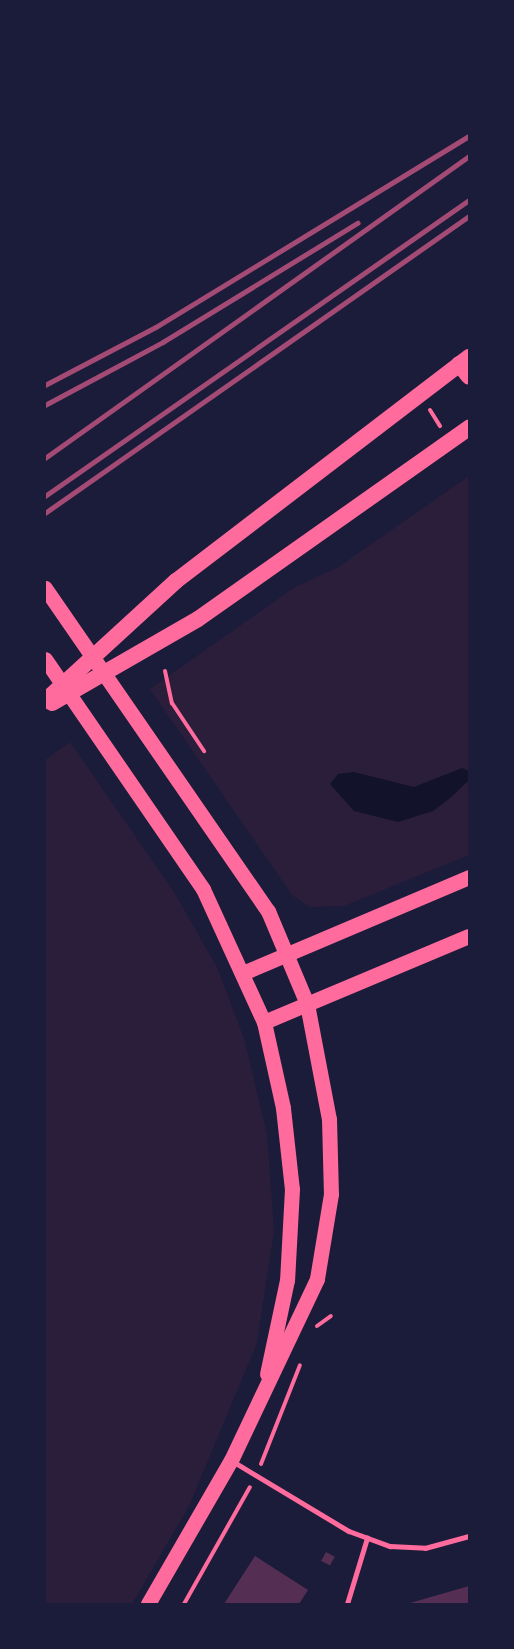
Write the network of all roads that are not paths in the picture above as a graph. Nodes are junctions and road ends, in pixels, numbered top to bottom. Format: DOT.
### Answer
graph roads {
  1 [pos="466,366"];
  2 [pos="469,428"];
  3 [pos="45,588"];
  4 [pos="45,659"];
  5 [pos="45,700"];
  6 [pos="45,707"];
  7 [pos="469,877"];
  8 [pos="469,936"];
  9 [pos="288,953"];
  10 [pos="245,972"];
  11 [pos="307,1004"];
  12 [pos="264,1022"];
  13 [pos="261,1399"];
  14 [pos="231,1460"];
  15 [pos="469,1536"];
  16 [pos="367,1538"];
  17 [pos="148,1604"];
  18 [pos="347,1604"];
  1 -- 5 [label="highway"];
  2 -- 6 [label="highway"];
  3 -- 9 [label="main road"];
  4 -- 10 [label="main road"];
  7 -- 9 [label="main road"];
  8 -- 11 [label="main road"];
  9 -- 10 [label="main road"];
  9 -- 11 [label="main road"];
  10 -- 12 [label="main road"];
  11 -- 12 [label="main road"];
  11 -- 13 [label="main road"];
  12 -- 13 [label="main road"];
  13 -- 14 [label="main road"];
  14 -- 16 [label="lane"];
  14 -- 17 [label="main road"];
  15 -- 16 [label="lane"];
  16 -- 18 [label="lane"];
}
